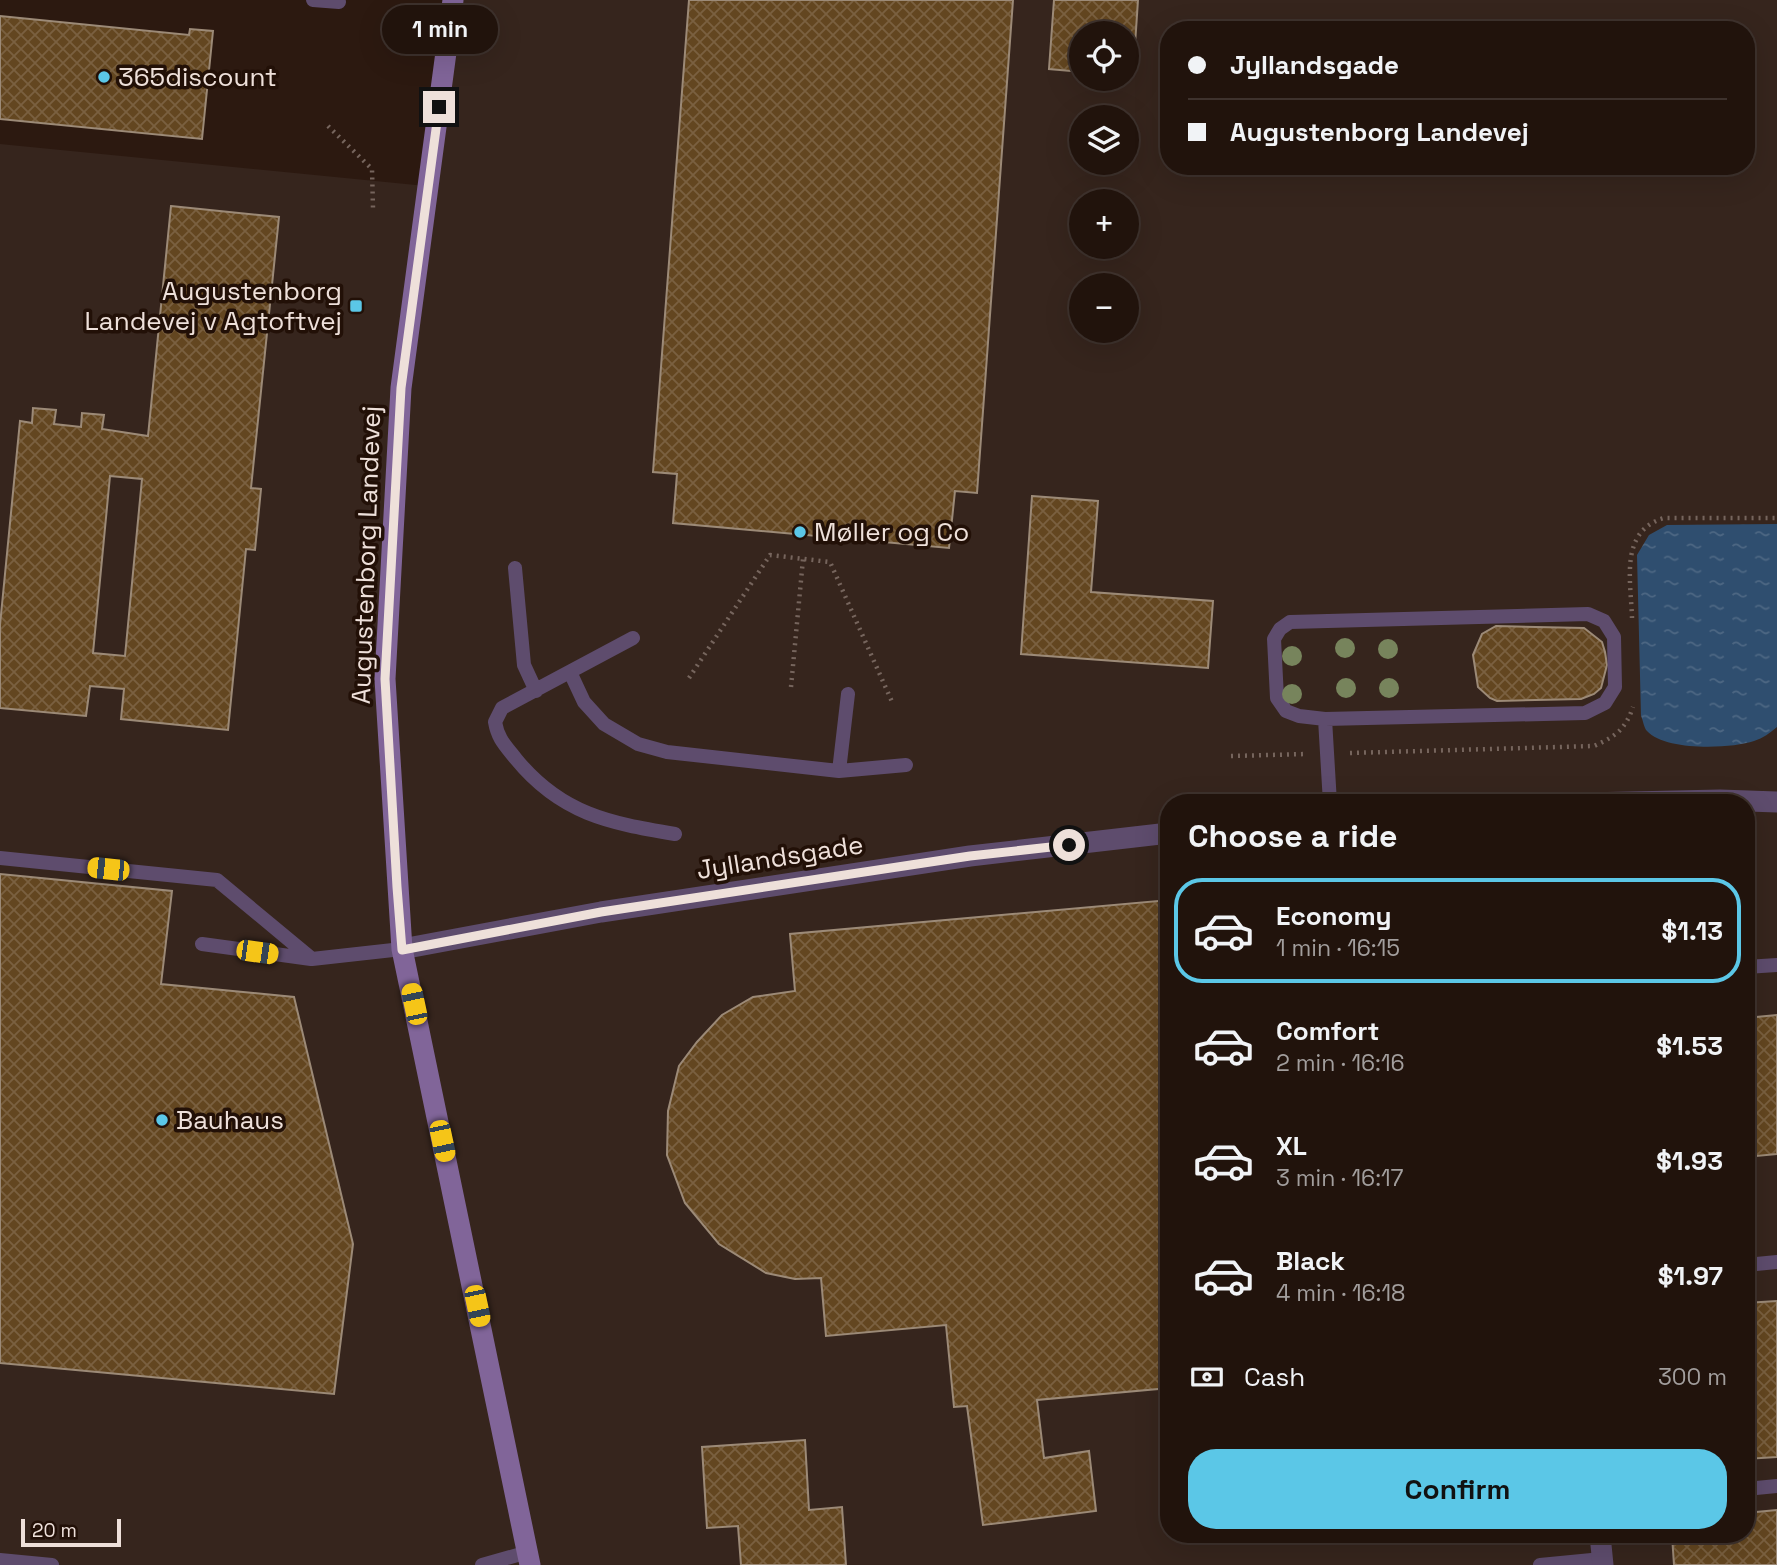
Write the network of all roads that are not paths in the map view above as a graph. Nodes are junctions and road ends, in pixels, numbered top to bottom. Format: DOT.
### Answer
graph roads {
  1 [pos="313,0"];
  2 [pos="453,0"];
  3 [pos="339,2"];
  4 [pos="515,568"];
  5 [pos="633,638"];
  6 [pos="570,672"];
  7 [pos="536,691"];
  8 [pos="848,694"];
  9 [pos="1325,719"];
  10 [pos="906,765"];
  11 [pos="839,771"];
  12 [pos="1329,794"];
  13 [pos="1755,801"];
  14 [pos="1777,802"];
  15 [pos="675,834"];
  16 [pos="1160,834"];
  17 [pos="0,858"];
  18 [pos="202,944"];
  19 [pos="402,950"];
  20 [pos="312,959"];
  21 [pos="1777,965"];
  22 [pos="1755,966"];
  23 [pos="1777,1262"];
  24 [pos="1755,1264"];
  25 [pos="1777,1486"];
  26 [pos="1755,1488"];
  27 [pos="1601,1543"];
  28 [pos="529,1559"];
  29 [pos="0,1560"];
  30 [pos="1603,1562"];
  31 [pos="52,1565"];
  32 [pos="482,1565"];
  33 [pos="1540,1565"];
  1 -- 3 [label="lane"];
  2 -- 19 [label="street, Augustenborg Landevej"];
  4 -- 7 [label="lane"];
  5 -- 6 [label="lane"];
  6 -- 7 [label="lane"];
  6 -- 11 [label="lane"];
  7 -- 15 [label="lane"];
  8 -- 11 [label="lane"];
  9 -- 9 [label="lane"];
  9 -- 12 [label="lane"];
  10 -- 11 [label="lane"];
  13 -- 14 [label="street"];
  16 -- 19 [label="street, Jyllandsgade"];
  17 -- 20 [label="lane"];
  18 -- 20 [label="lane"];
  19 -- 20 [label="lane"];
  19 -- 28 [label="street, Augustenborg Landevej"];
  21 -- 22 [label="lane"];
  23 -- 24 [label="lane"];
  25 -- 26 [label="lane"];
  27 -- 30 [label="street"];
  28 -- 32 [label="lane"];
  29 -- 31 [label="lane"];
  30 -- 33 [label="lane"];
}
